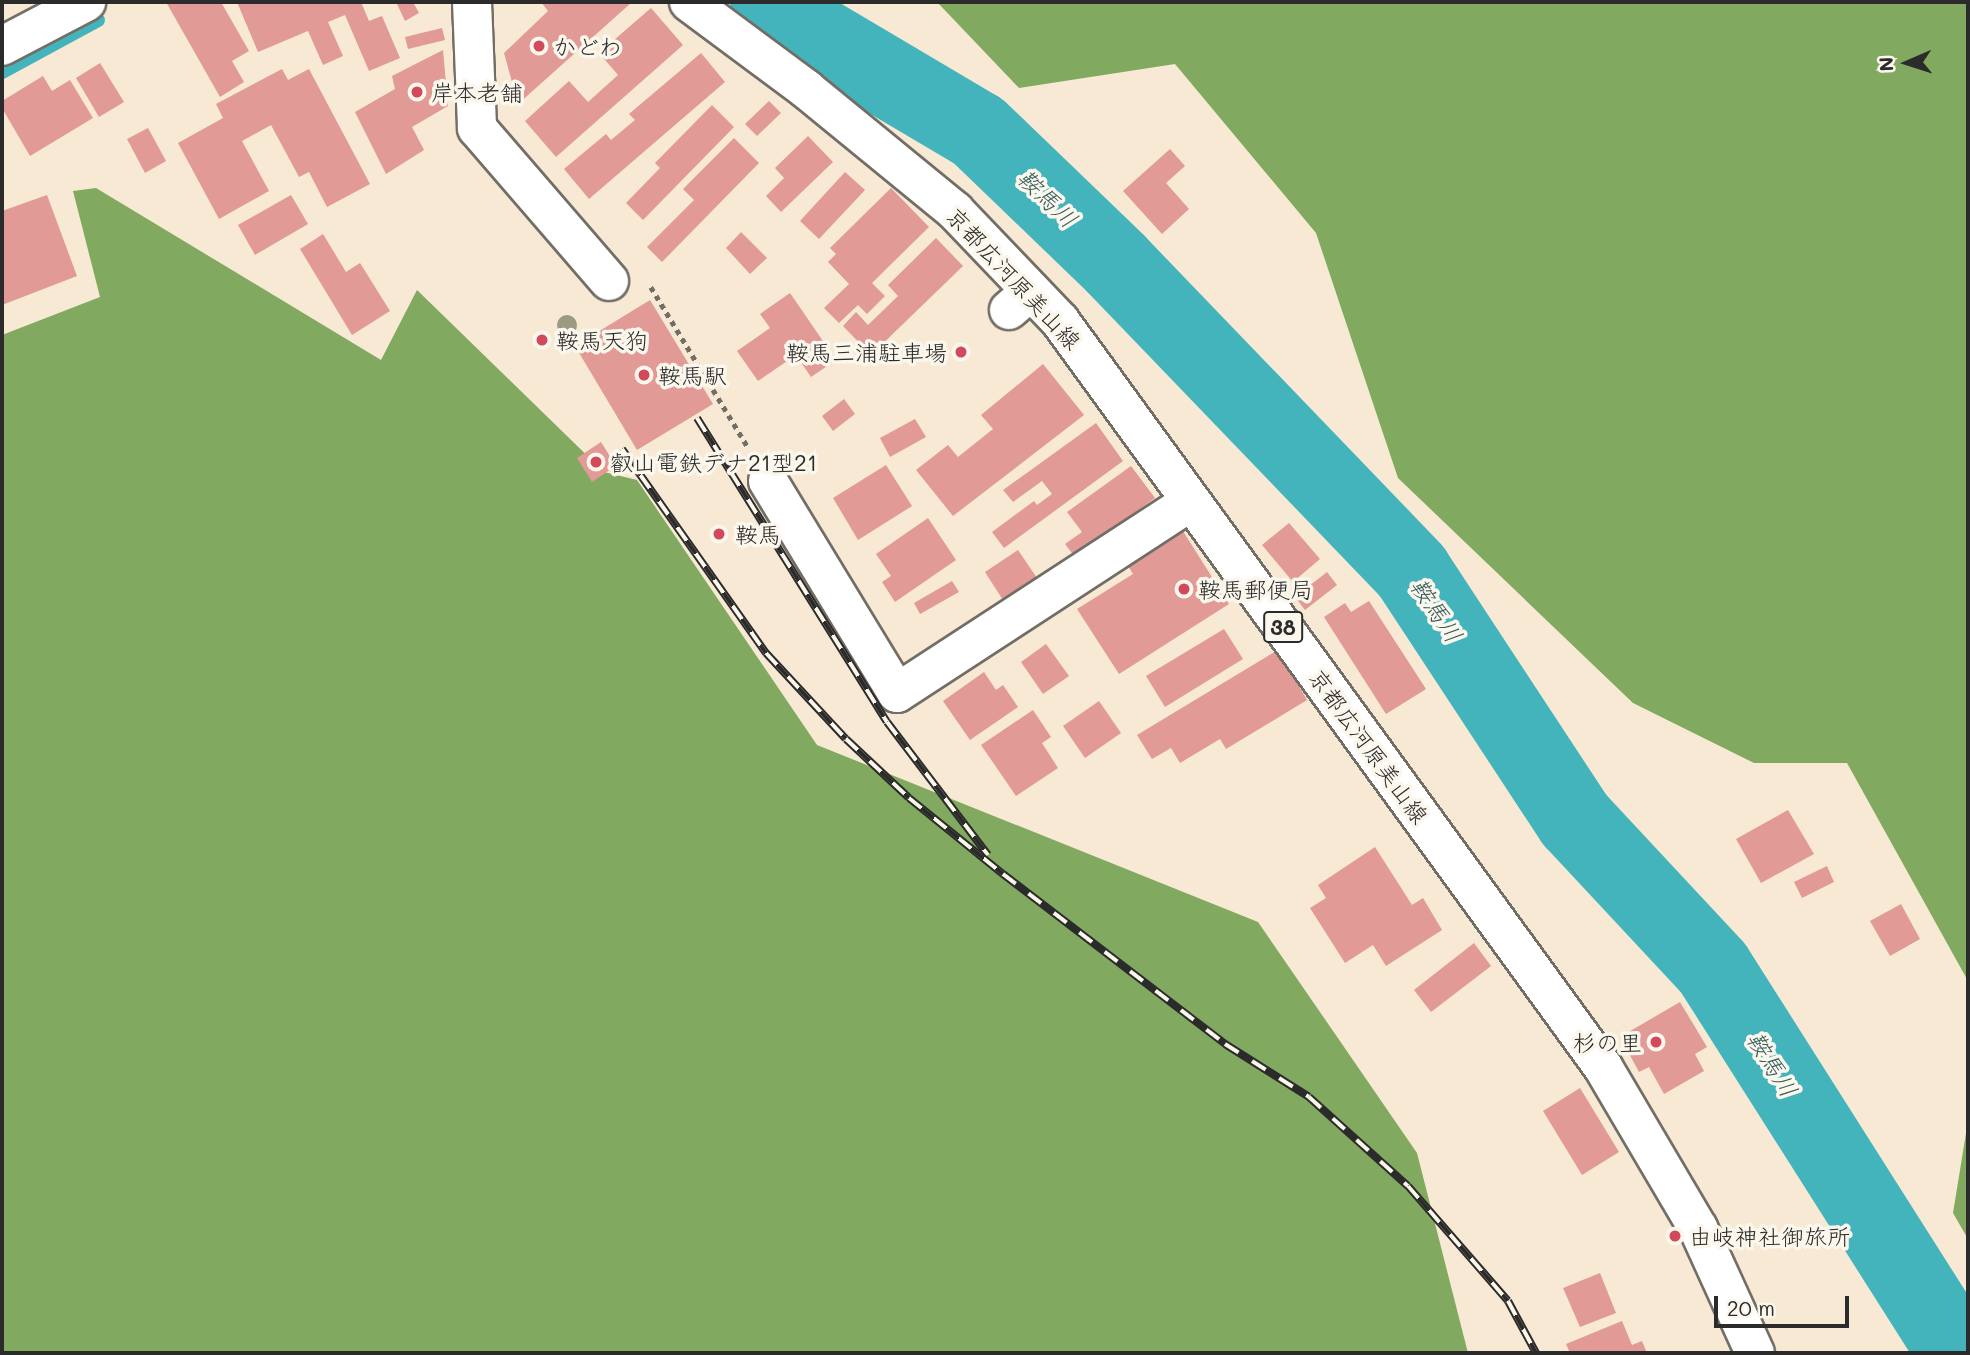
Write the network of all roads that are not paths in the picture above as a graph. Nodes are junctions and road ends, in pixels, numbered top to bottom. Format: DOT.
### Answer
graph roads {
  1 [pos="86,2"];
  2 [pos="472,2"];
  3 [pos="689,2"];
  4 [pos="2,46"];
  5 [pos="609,281"];
  6 [pos="768,481"];
  7 [pos="1191,501"];
  8 [pos="1755,1353"];
  1 -- 4 [label="main road"];
  2 -- 5 [label="main road"];
  3 -- 7 [label="main road, 京都広河原美山線 / 38"];
  6 -- 7 [label="main road"];
  7 -- 8 [label="main road, 京都広河原美山線 / 38"];
}
